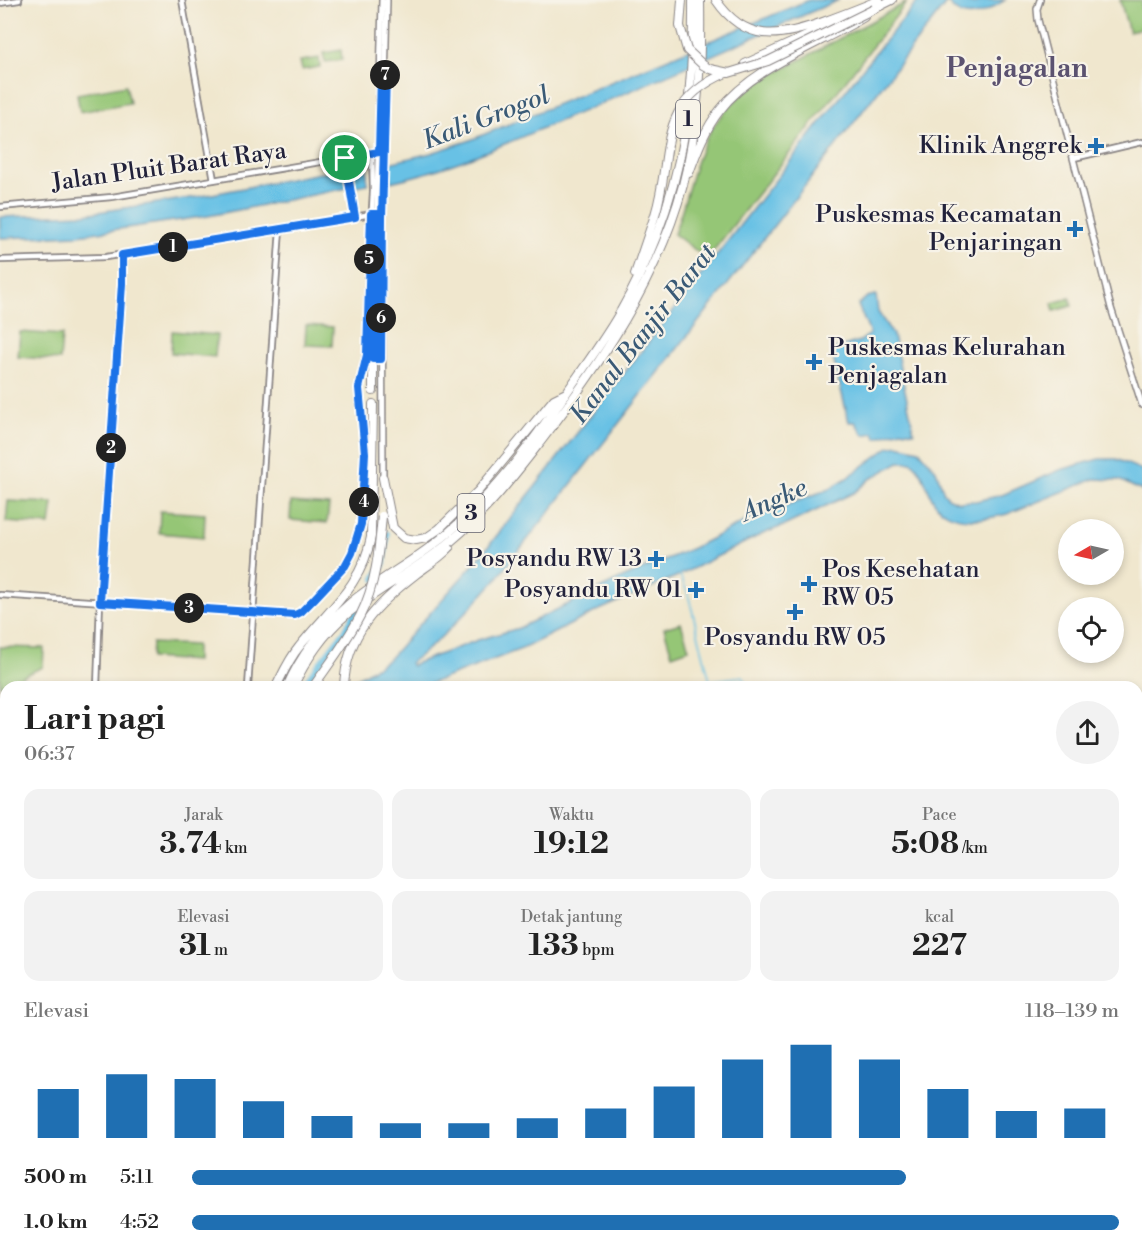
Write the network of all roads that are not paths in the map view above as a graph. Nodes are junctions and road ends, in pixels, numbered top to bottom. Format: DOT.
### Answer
graph roads {
  1 [pos="19,0"];
  2 [pos="182,0"];
  3 [pos="382,0"];
  4 [pos="387,0"];
  5 [pos="682,0"];
  6 [pos="693,0"];
  7 [pos="700,0"];
  8 [pos="716,0"];
  9 [pos="881,0"];
  10 [pos="892,0"];
  11 [pos="1040,0"];
  12 [pos="0,3"];
  13 [pos="873,9"];
  14 [pos="383,75"];
  15 [pos="1142,142"];
  16 [pos="376,153"];
  17 [pos="345,158"];
  18 [pos="1074,161"];
  19 [pos="378,164"];
  20 [pos="214,180"];
  21 [pos="376,187"];
  22 [pos="681,191"];
  23 [pos="0,207"];
  24 [pos="374,214"];
  25 [pos="355,217"];
  26 [pos="280,228"];
  27 [pos="122,255"];
  28 [pos="0,260"];
  29 [pos="614,322"];
  30 [pos="377,359"];
  31 [pos="373,391"];
  32 [pos="566,393"];
  33 [pos="1141,395"];
  34 [pos="373,404"];
  35 [pos="1142,405"];
  36 [pos="522,453"];
  37 [pos="383,478"];
  38 [pos="450,518"];
  39 [pos="450,542"];
  40 [pos="0,595"];
  41 [pos="100,602"];
  42 [pos="348,605"];
  43 [pos="255,612"];
  44 [pos="97,681"];
  45 [pos="249,681"];
  46 [pos="281,681"];
  47 [pos="282,681"];
  48 [pos="291,681"];
  49 [pos="297,681"];
  50 [pos="317,681"];
  51 [pos="345,681"];
  1 -- 12 [label="street"];
  2 -- 20 [label="street"];
  3 -- 14 [label="main road"];
  4 -- 14 [label="main road"];
  5 -- 13 [label="highway, bridge"];
  6 -- 29 [label="highway, 1, bridge"];
  7 -- 22 [label="highway, 3, bridge"];
  8 -- 9 [label="highway"];
  9 -- 29 [label="highway, bridge"];
  10 -- 13 [label="highway"];
  11 -- 18 [label="main road"];
  13 -- 22 [label="highway, bridge"];
  14 -- 16 [label="main road"];
  14 -- 19 [label="main road"];
  15 -- 18 [label="street"];
  16 -- 17 [label="street, Jalan Pluit Barat Raya"];
  16 -- 19 [label="main road"];
  17 -- 20 [label="street, Jalan Pluit Barat Raya"];
  17 -- 25 [label="street"];
  18 -- 33 [label="main road"];
  19 -- 21 [label="main road"];
  20 -- 23 [label="street, Jalan Pluit Barat Raya"];
  21 -- 24 [label="main road"];
  21 -- 30 [label="main road"];
  22 -- 39 [label="highway, 3"];
  24 -- 25 [label="street"];
  24 -- 30 [label="main road"];
  24 -- 43 [label="street"];
  25 -- 26 [label="street"];
  26 -- 27 [label="street"];
  26 -- 43 [label="street"];
  27 -- 28 [label="street"];
  27 -- 41 [label="street"];
  29 -- 32 [label="highway, 3"];
  30 -- 31 [label="highway"];
  30 -- 37 [label="main road"];
  32 -- 36 [label="highway, 3"];
  32 -- 38 [label="highway"];
  33 -- 35 [label="main road"];
  34 -- 46 [label="highway"];
  36 -- 38 [label="highway"];
  36 -- 42 [label="highway, 3"];
  37 -- 38 [label="highway"];
  37 -- 50 [label="highway, bridge"];
  39 -- 49 [label="highway, 3"];
  39 -- 51 [label="highway"];
  40 -- 41 [label="street"];
  41 -- 43 [label="street"];
  41 -- 44 [label="street"];
  42 -- 47 [label="highway, 3"];
  42 -- 48 [label="highway, 3"];
  43 -- 45 [label="street"];
}
